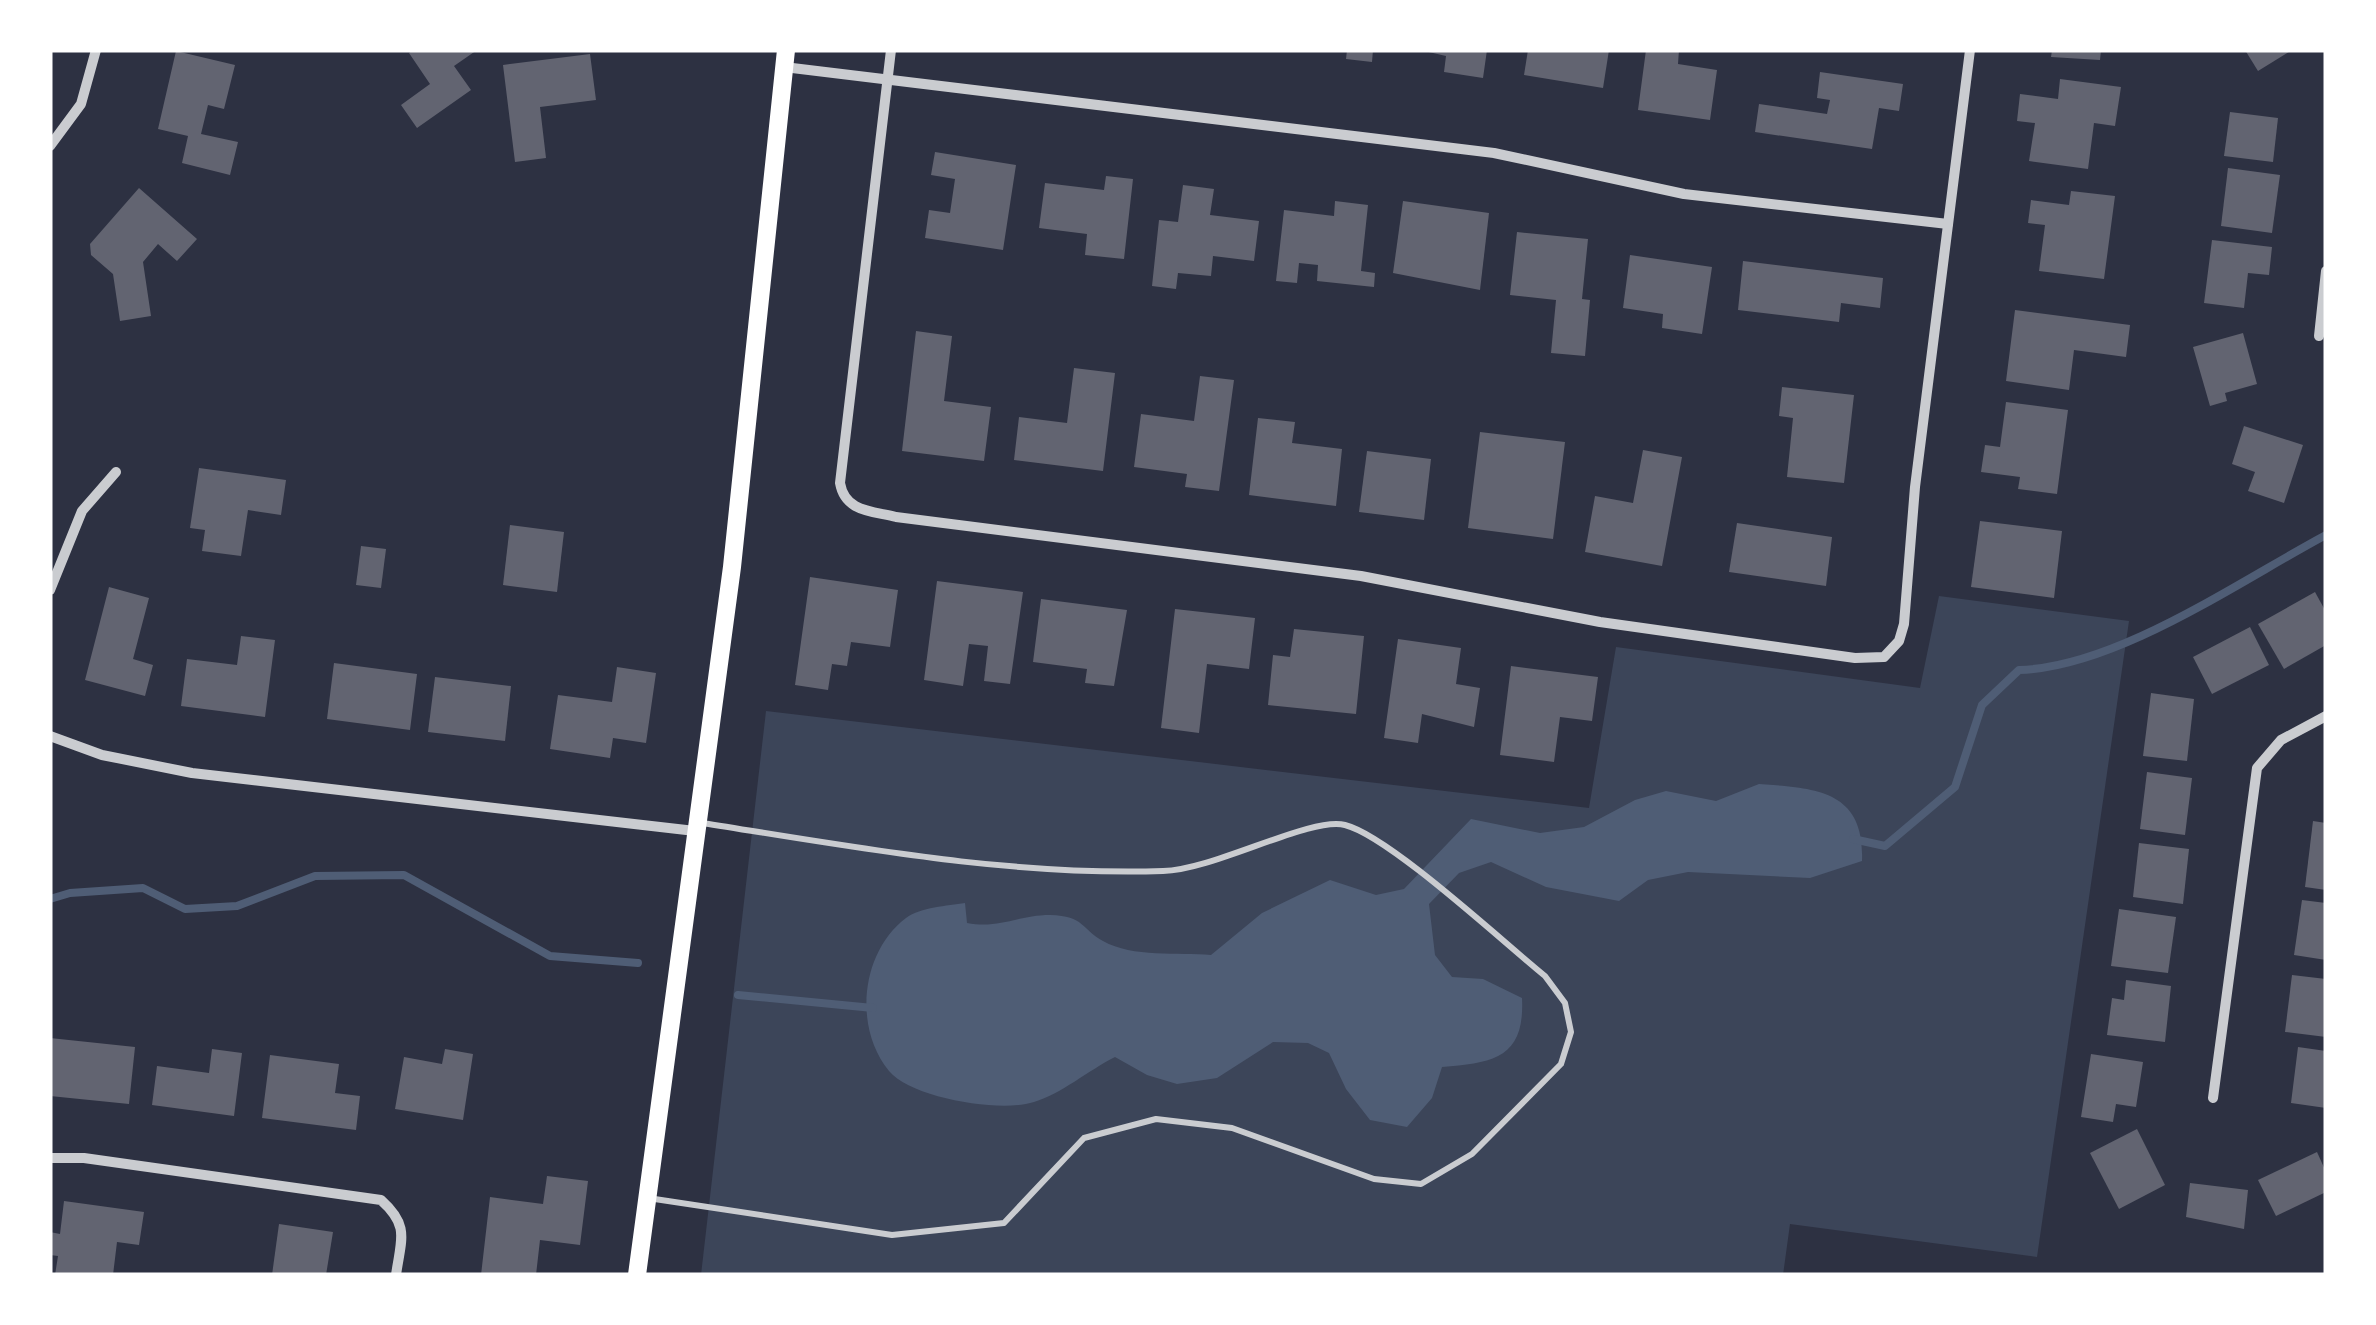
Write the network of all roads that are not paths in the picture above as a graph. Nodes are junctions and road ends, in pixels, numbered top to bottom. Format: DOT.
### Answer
graph roads {
  1 [pos="96,50"];
  2 [pos="891,50"];
  3 [pos="1970,50"];
  4 [pos="785,59"];
  5 [pos="888,80"];
  6 [pos="50,146"];
  7 [pos="1948,224"];
  8 [pos="2326,271"];
  9 [pos="2320,336"];
  10 [pos="116,472"];
  11 [pos="50,590"];
  12 [pos="2326,716"];
  13 [pos="50,736"];
  14 [pos="696,826"];
  15 [pos="2213,1098"];
  16 [pos="50,1158"];
  17 [pos="648,1198"];
  18 [pos="396,1275"];
  19 [pos="637,1275"];
  1 -- 6 [label="street"];
  2 -- 5 [label="street"];
  3 -- 7 [label="street"];
  4 -- 5 [label="street"];
  4 -- 14 [label="main road"];
  5 -- 7 [label="street"];
  5 -- 7 [label="street"];
  8 -- 9 [label="street"];
  10 -- 11 [label="street"];
  12 -- 15 [label="street"];
  13 -- 14 [label="street"];
  14 -- 17 [label="main road"];
  14 -- 17 [label="lane"];
  16 -- 18 [label="street"];
  17 -- 19 [label="main road"];
}
